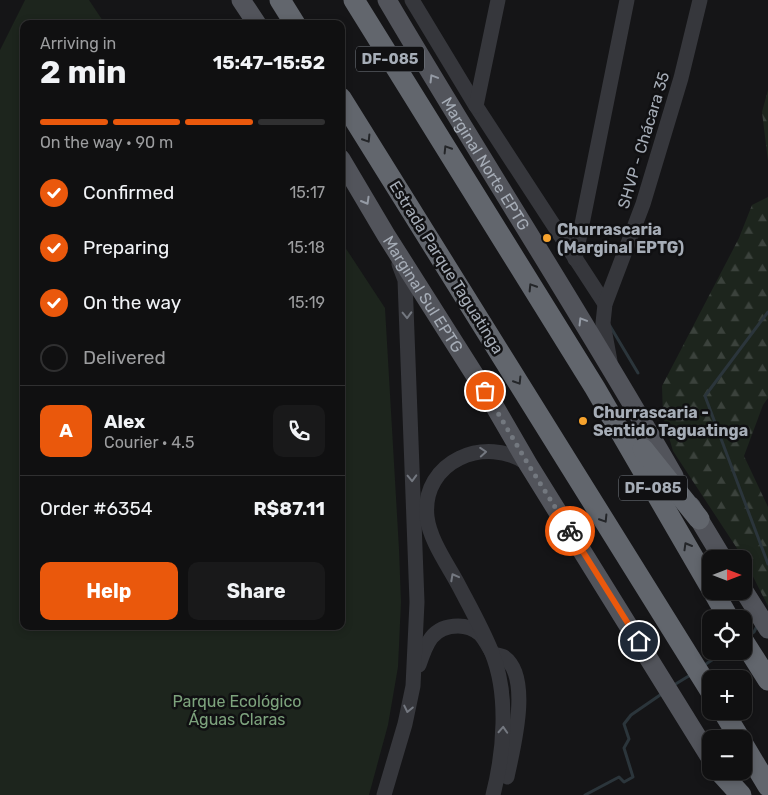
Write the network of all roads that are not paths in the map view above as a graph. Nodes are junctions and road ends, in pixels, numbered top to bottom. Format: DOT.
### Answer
graph roads {
  1 [pos="242,0"];
  2 [pos="280,0"];
  3 [pos="354,0"];
  4 [pos="386,0"];
  5 [pos="412,0"];
  6 [pos="498,0"];
  7 [pos="627,0"];
  8 [pos="700,0"];
  9 [pos="254,20"];
  10 [pos="292,20"];
  11 [pos="345,104"];
  12 [pos="476,106"];
  13 [pos="345,166"];
  14 [pos="386,235"];
  15 [pos="575,259"];
  16 [pos="605,304"];
  17 [pos="613,374"];
  18 [pos="595,388"];
  19 [pos="528,464"];
  20 [pos="699,519"];
  21 [pos="718,550"];
  22 [pos="702,572"];
  23 [pos="749,600"];
  24 [pos="768,629"];
  25 [pos="493,654"];
  26 [pos="752,656"];
  27 [pos="702,676"];
  28 [pos="768,680"];
  29 [pos="413,686"];
  30 [pos="702,744"];
  31 [pos="752,759"];
  32 [pos="724,780"];
  33 [pos="726,780"];
  34 [pos="768,786"];
  35 [pos="384,795"];
  36 [pos="493,795"];
  37 [pos="503,795"];
  38 [pos="734,795"];
  39 [pos="740,795"];
  1 -- 9 [label="main road"];
  2 -- 10 [label="highway"];
  18 -- 3 [label="highway, DF-085, one-way"];
  17 -- 4 [label="main road, Marginal Norte EPTG, one-way"];
  5 -- 12 [label="street"];
  6 -- 12 [label="street"];
  7 -- 15 [label="street"];
  8 -- 16 [label="street, SHVP - Chácara 35"];
  11 -- 27 [label="highway, Estrada Parque Taguatinga / DF-085, one-way"];
  12 -- 15 [label="street"];
  13 -- 14 [label="main road, Marginal Sul EPTG, one-way"];
  14 -- 19 [label="main road, Marginal Sul EPTG"];
  14 -- 29 [label="street, one-way"];
  15 -- 16 [label="street"];
  16 -- 17 [label="street, SHVP - Chácara 35"];
  17 -- 20 [label="main road, Marginal Norte EPTG"];
  18 -- 20 [label="highway"];
  22 -- 18 [label="highway, DF-085, one-way"];
  25 -- 19 [label="street, one-way"];
  19 -- 30 [label="main road, Marginal Sul EPTG"];
  20 -- 21 [label="main road, Marginal Norte EPTG"];
  23 -- 24 [label="main road"];
  25 -- 29 [label="street"];
  36 -- 25 [label="street, one-way"];
  25 -- 37 [label="street"];
  26 -- 28 [label="highway"];
  29 -- 35 [label="street, one-way"];
  31 -- 34 [label="highway"];
  32 -- 38 [label="main road"];
  33 -- 39 [label="highway"];
}
